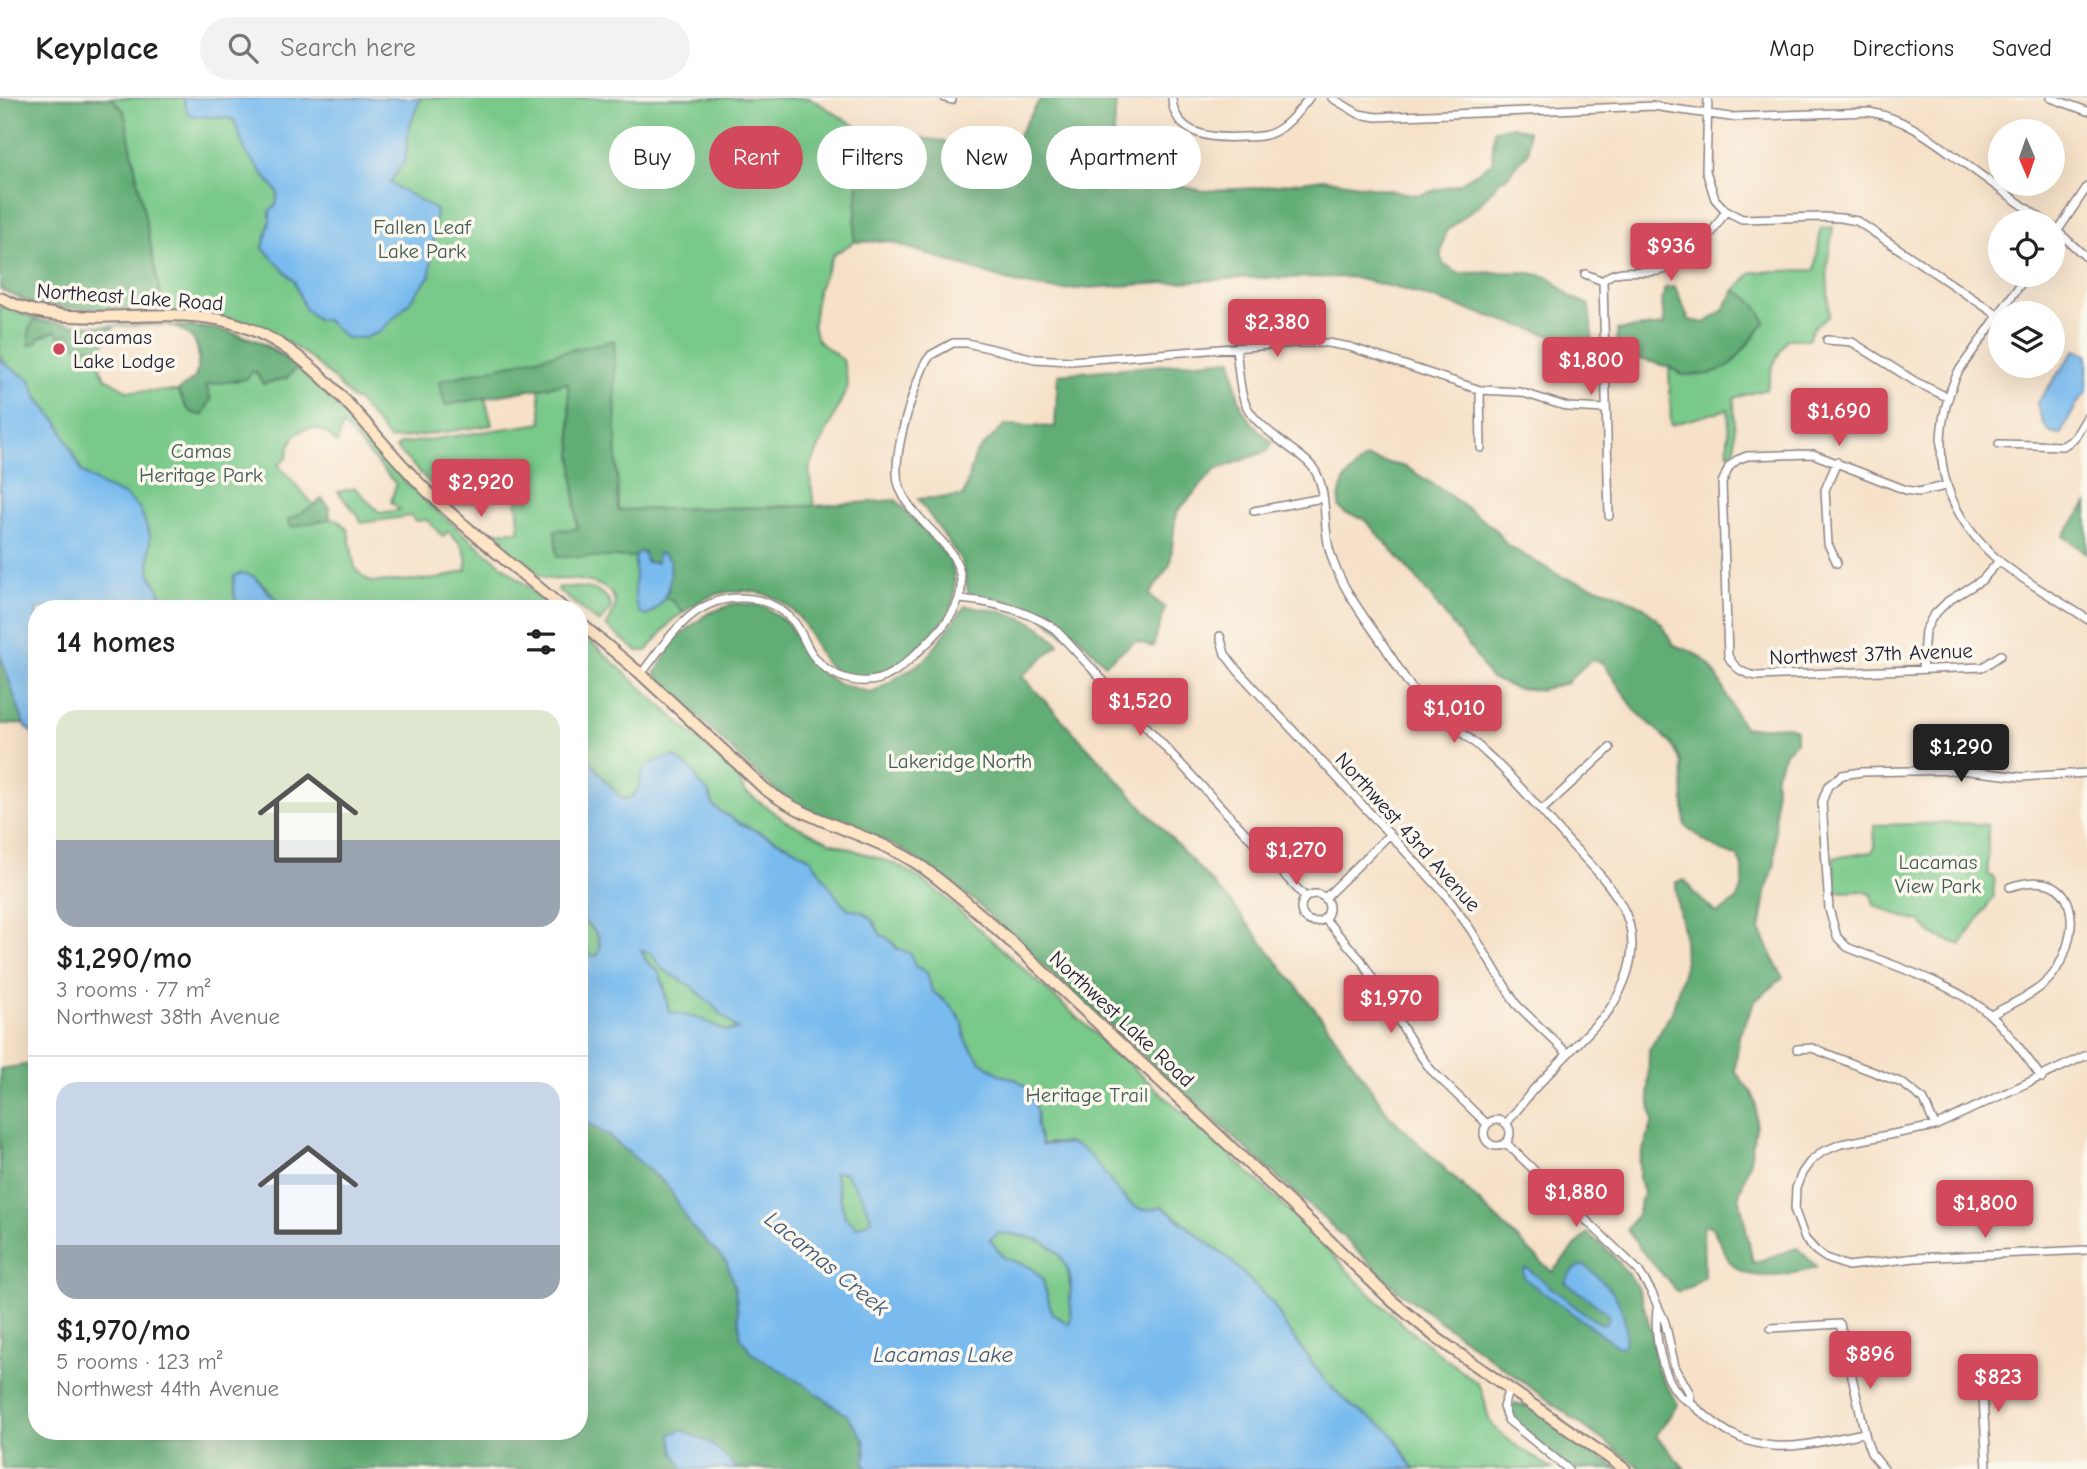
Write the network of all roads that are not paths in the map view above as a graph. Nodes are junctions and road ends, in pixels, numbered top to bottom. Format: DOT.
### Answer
graph roads {
  1 [pos="1172,98"];
  2 [pos="1309,98"];
  3 [pos="1332,98"];
  4 [pos="1707,98"];
  5 [pos="2051,98"];
  6 [pos="2087,111"];
  7 [pos="1707,114"];
  8 [pos="2087,187"];
  9 [pos="2029,210"];
  10 [pos="1726,211"];
  11 [pos="2065,217"];
  12 [pos="2065,241"];
  13 [pos="2087,258"];
  14 [pos="1585,274"];
  15 [pos="1603,281"];
  16 [pos="0,298"];
  17 [pos="1988,309"];
  18 [pos="1988,330"];
  19 [pos="1827,340"];
  20 [pos="1236,348"];
  21 [pos="1480,390"];
  22 [pos="1947,397"];
  23 [pos="1605,410"];
  24 [pos="2087,417"];
  25 [pos="1999,443"];
  26 [pos="1481,449"];
  27 [pos="1836,462"];
  28 [pos="1946,486"];
  29 [pos="1322,498"];
  30 [pos="1254,511"];
  31 [pos="1609,516"];
  32 [pos="1999,561"];
  33 [pos="1837,564"];
  34 [pos="960,599"];
  35 [pos="554,600"];
  36 [pos="2087,619"];
  37 [pos="588,630"];
  38 [pos="1220,636"];
  39 [pos="2001,655"];
  40 [pos="1922,670"];
  41 [pos="640,674"];
  42 [pos="1610,748"];
  43 [pos="2087,772"];
  44 [pos="1542,810"];
  45 [pos="1390,834"];
  46 [pos="2010,887"];
  47 [pos="1306,897"];
  48 [pos="1325,898"];
  49 [pos="1324,918"];
  50 [pos="1991,1015"];
  51 [pos="1797,1049"];
  52 [pos="1567,1053"];
  53 [pos="2087,1055"];
  54 [pos="2042,1078"];
  55 [pos="1506,1124"];
  56 [pos="1488,1125"];
  57 [pos="1935,1126"];
  58 [pos="1506,1143"];
  59 [pos="2087,1250"];
  60 [pos="1770,1328"];
  61 [pos="1977,1368"];
  62 [pos="1509,1389"];
  63 [pos="1865,1433"];
  64 [pos="1568,1469"];
  65 [pos="1625,1469"];
  66 [pos="1884,1469"];
  67 [pos="1987,1469"];
  1 -- 2 [label="street"];
  3 -- 7 [label="street"];
  4 -- 7 [label="street"];
  5 -- 6 [label="street"];
  7 -- 9 [label="street"];
  7 -- 10 [label="street"];
  8 -- 11 [label="street"];
  10 -- 15 [label="street"];
  10 -- 17 [label="street"];
  12 -- 13 [label="street"];
  14 -- 15 [label="street"];
  15 -- 23 [label="street"];
  16 -- 35 [label="main road, Northeast Lake Road"];
  18 -- 22 [label="street"];
  19 -- 22 [label="street"];
  20 -- 21 [label="street"];
  20 -- 29 [label="street"];
  20 -- 34 [label="street"];
  21 -- 23 [label="street"];
  21 -- 26 [label="street"];
  22 -- 28 [label="street"];
  23 -- 31 [label="street"];
  24 -- 25 [label="street"];
  27 -- 28 [label="street"];
  27 -- 33 [label="street"];
  27 -- 40 [label="street, Northwest 37th Avenue"];
  28 -- 32 [label="street"];
  29 -- 30 [label="street"];
  29 -- 44 [label="street"];
  32 -- 36 [label="street"];
  32 -- 40 [label="street"];
  34 -- 41 [label="street"];
  34 -- 47 [label="street"];
  37 -- 41 [label="main road, Northwest Lake Road"];
  38 -- 45 [label="street, Northwest 43rd Avenue"];
  39 -- 40 [label="street, Northwest 37th Avenue"];
  41 -- 62 [label="main road, Northwest Lake Road"];
  42 -- 44 [label="street"];
  43 -- 50 [label="street"];
  44 -- 52 [label="street"];
  45 -- 48 [label="street"];
  45 -- 52 [label="street, Northwest 43rd Avenue"];
  46 -- 50 [label="street"];
  47 -- 48 [label="street"];
  47 -- 49 [label="street"];
  48 -- 49 [label="street"];
  49 -- 56 [label="street"];
  50 -- 54 [label="street"];
  51 -- 57 [label="street"];
  52 -- 55 [label="street"];
  53 -- 54 [label="street"];
  54 -- 57 [label="street"];
  55 -- 56 [label="street"];
  55 -- 58 [label="street"];
  56 -- 58 [label="street"];
  57 -- 59 [label="street"];
  58 -- 63 [label="street"];
  60 -- 63 [label="street"];
  61 -- 67 [label="street"];
  62 -- 64 [label="street"];
  62 -- 65 [label="main road, Northwest Lake Road"];
  63 -- 66 [label="street"];
}
